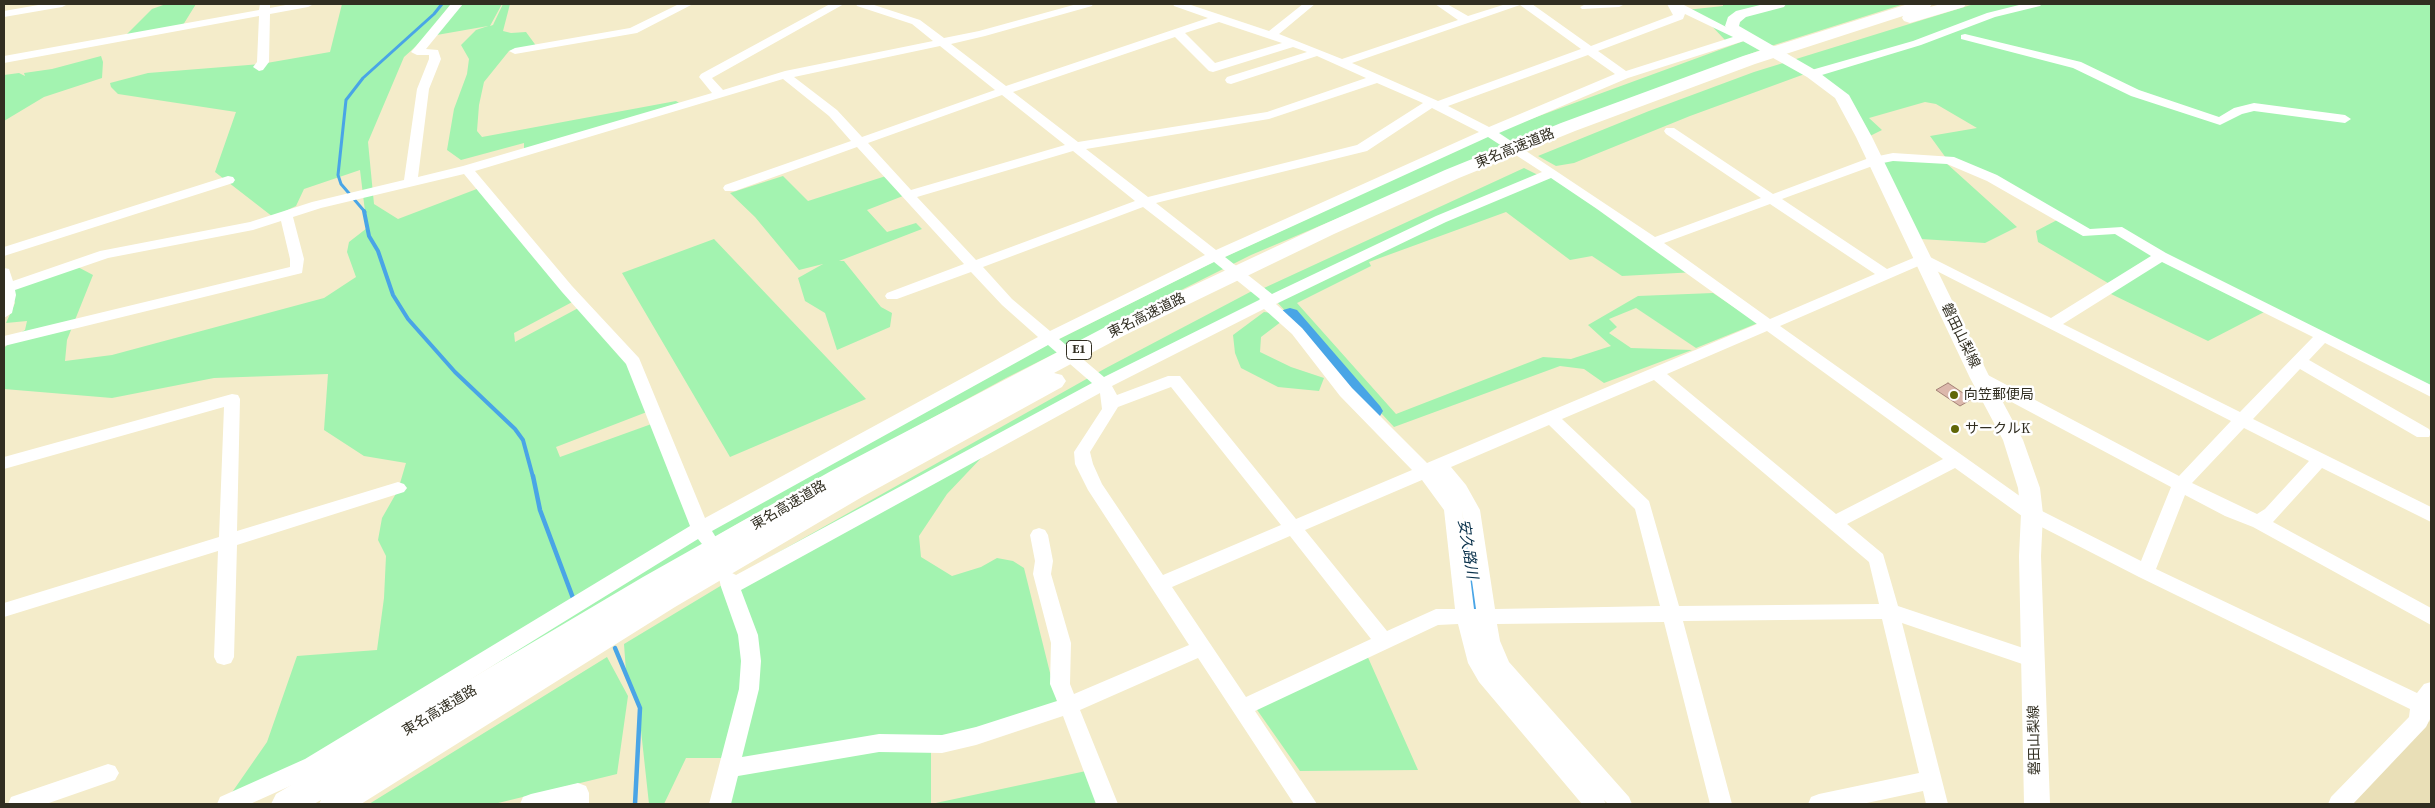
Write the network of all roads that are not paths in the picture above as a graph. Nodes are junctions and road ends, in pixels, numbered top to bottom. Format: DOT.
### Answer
graph roads {
  1 [pos="62,4"];
  2 [pos="308,4"];
  3 [pos="457,4"];
  4 [pos="687,4"];
  5 [pos="838,4"];
  6 [pos="860,4"];
  7 [pos="1088,4"];
  8 [pos="1178,4"];
  9 [pos="1310,4"];
  10 [pos="1440,4"];
  11 [pos="1516,4"];
  12 [pos="1525,4"];
  13 [pos="1619,4"];
  14 [pos="1673,4"];
  15 [pos="1779,4"];
  16 [pos="1924,4"];
  17 [pos="1958,4"];
  18 [pos="2036,4"];
  19 [pos="1586,7"];
  20 [pos="265,8"];
  21 [pos="4,14"];
  22 [pos="1219,18"];
  23 [pos="1466,20"];
  24 [pos="1177,32"];
  25 [pos="1271,35"];
  26 [pos="1743,36"];
  27 [pos="1965,37"];
  28 [pos="942,42"];
  29 [pos="1292,43"];
  30 [pos="1589,50"];
  31 [pos="515,51"];
  32 [pos="1317,52"];
  33 [pos="4,60"];
  34 [pos="1340,62"];
  35 [pos="259,67"];
  36 [pos="1806,70"];
  37 [pos="785,75"];
  38 [pos="1624,75"];
  39 [pos="1376,79"];
  40 [pos="1231,80"];
  41 [pos="1003,91"];
  42 [pos="720,94"];
  43 [pos="1434,104"];
  44 [pos="2345,119"];
  45 [pos="1670,131"];
  46 [pos="1492,134"];
  47 [pos="860,142"];
  48 [pos="1074,147"];
  49 [pos="1874,161"];
  50 [pos="467,169"];
  51 [pos="1550,171"];
  52 [pos="228,180"];
  53 [pos="410,183"];
  54 [pos="730,188"];
  55 [pos="908,195"];
  56 [pos="1771,198"];
  57 [pos="1144,202"];
  58 [pos="286,215"];
  59 [pos="1654,242"];
  60 [pos="4,252"];
  61 [pos="2161,256"];
  62 [pos="1217,258"];
  63 [pos="1923,259"];
  64 [pos="973,266"];
  65 [pos="4,272"];
  66 [pos="1886,274"];
  67 [pos="6,288"];
  68 [pos="892,296"];
  69 [pos="1267,299"];
  70 [pos="4,313"];
  71 [pos="1767,324"];
  72 [pos="2052,324"];
  73 [pos="2323,336"];
  74 [pos="1050,340"];
  75 [pos="4,341"];
  76 [pos="2298,361"];
  77 [pos="1654,372"];
  78 [pos="1980,378"];
  79 [pos="1103,384"];
  80 [pos="2431,392"];
  81 [pos="1110,404"];
  82 [pos="1550,418"];
  83 [pos="2241,420"];
  84 [pos="2423,433"];
  85 [pos="2320,459"];
  86 [pos="1956,460"];
  87 [pos="4,462"];
  88 [pos="1432,468"];
  89 [pos="2181,484"];
  90 [pos="398,488"];
  91 [pos="2032,514"];
  92 [pos="2431,516"];
  93 [pos="2259,522"];
  94 [pos="1834,523"];
  95 [pos="1292,527"];
  96 [pos="704,534"];
  97 [pos="1039,535"];
  98 [pos="229,540"];
  99 [pos="2146,572"];
  100 [pos="1158,585"];
  101 [pos="4,610"];
  102 [pos="1890,612"];
  103 [pos="1672,613"];
  104 [pos="1465,615"];
  105 [pos="1486,615"];
  106 [pos="2431,617"];
  107 [pos="1382,640"];
  108 [pos="1201,648"];
  109 [pos="224,658"];
  110 [pos="2034,660"];
  111 [pos="2428,701"];
  112 [pos="1068,706"];
  113 [pos="1241,708"];
  114 [pos="730,768"];
  115 [pos="108,773"];
  116 [pos="1930,780"];
  117 [pos="19,804"];
  118 [pos="228,804"];
  119 [pos="287,804"];
  120 [pos="335,804"];
  121 [pos="532,804"];
  122 [pos="578,804"];
  123 [pos="720,804"];
  124 [pos="1107,804"];
  125 [pos="1306,804"];
  126 [pos="1595,804"];
  127 [pos="1621,804"];
  128 [pos="1721,804"];
  129 [pos="1820,804"];
  130 [pos="1938,804"];
  131 [pos="2037,804"];
  132 [pos="2339,804"];
  1 -- 21 [label="street"];
  2 -- 20 [label="street"];
  3 -- 53 [label="street"];
  4 -- 31 [label="street"];
  5 -- 42 [label="street"];
  6 -- 28 [label="street"];
  7 -- 28 [label="street"];
  8 -- 22 [label="street"];
  9 -- 25 [label="street"];
  10 -- 23 [label="street"];
  11 -- 23 [label="street"];
  12 -- 30 [label="street"];
  13 -- 19 [label="street"];
  14 -- 26 [label="street"];
  14 -- 30 [label="street"];
  15 -- 26 [label="main road"];
  16 -- 119 [label="highway, 東名高速道路 / E1"];
  17 -- 120 [label="highway, 東名高速道路 / E1"];
  18 -- 36 [label="street"];
  20 -- 33 [label="street"];
  20 -- 35 [label="street"];
  22 -- 24 [label="street"];
  22 -- 25 [label="street"];
  23 -- 34 [label="street"];
  24 -- 29 [label="street"];
  24 -- 41 [label="street"];
  25 -- 29 [label="street"];
  26 -- 36 [label="main road, 磐田山梨線"];
  26 -- 38 [label="street"];
  27 -- 44 [label="street"];
  28 -- 37 [label="street"];
  28 -- 41 [label="street"];
  29 -- 32 [label="street"];
  30 -- 38 [label="street"];
  30 -- 43 [label="street"];
  32 -- 34 [label="street"];
  32 -- 40 [label="street"];
  34 -- 39 [label="street"];
  36 -- 49 [label="main road, 磐田山梨線"];
  37 -- 42 [label="street"];
  37 -- 47 [label="street"];
  38 -- 46 [label="street"];
  39 -- 43 [label="street"];
  39 -- 48 [label="street"];
  41 -- 47 [label="street"];
  41 -- 48 [label="street"];
  42 -- 50 [label="street"];
  43 -- 46 [label="street"];
  43 -- 57 [label="street"];
  45 -- 56 [label="street"];
  46 -- 51 [label="street"];
  46 -- 62 [label="street"];
  47 -- 54 [label="street"];
  47 -- 55 [label="street"];
  48 -- 55 [label="street"];
  48 -- 57 [label="street"];
  49 -- 56 [label="street"];
  49 -- 61 [label="street"];
  49 -- 63 [label="main road, 磐田山梨線"];
  50 -- 53 [label="street"];
  50 -- 96 [label="street"];
  51 -- 59 [label="street"];
  51 -- 69 [label="street"];
  52 -- 60 [label="street"];
  53 -- 58 [label="street"];
  55 -- 64 [label="street"];
  56 -- 59 [label="street"];
  56 -- 66 [label="street"];
  57 -- 62 [label="street"];
  57 -- 64 [label="street"];
  58 -- 67 [label="street"];
  58 -- 75 [label="street"];
  59 -- 71 [label="street"];
  61 -- 72 [label="street"];
  61 -- 73 [label="street"];
  62 -- 69 [label="street"];
  62 -- 74 [label="street"];
  63 -- 66 [label="street"];
  63 -- 72 [label="street"];
  63 -- 78 [label="main road, 磐田山梨線"];
  64 -- 68 [label="street"];
  64 -- 74 [label="street"];
  65 -- 67 [label="street"];
  66 -- 71 [label="street"];
  67 -- 70 [label="street"];
  69 -- 79 [label="street"];
  69 -- 88 [label="street"];
  71 -- 77 [label="street"];
  71 -- 86 [label="street"];
  72 -- 83 [label="street"];
  73 -- 76 [label="street"];
  73 -- 80 [label="street"];
  74 -- 79 [label="street"];
  74 -- 96 [label="street"];
  76 -- 83 [label="street"];
  76 -- 84 [label="street"];
  77 -- 82 [label="street"];
  77 -- 94 [label="street"];
  78 -- 89 [label="street"];
  78 -- 91 [label="main road, 磐田山梨線"];
  79 -- 81 [label="street"];
  79 -- 114 [label="street"];
  81 -- 95 [label="street"];
  81 -- 100 [label="street"];
  82 -- 88 [label="street"];
  82 -- 103 [label="street"];
  83 -- 85 [label="street"];
  83 -- 89 [label="street"];
  85 -- 92 [label="street"];
  85 -- 93 [label="street"];
  86 -- 91 [label="street"];
  86 -- 94 [label="street"];
  87 -- 98 [label="street"];
  88 -- 95 [label="street"];
  88 -- 104 [label="street"];
  88 -- 105 [label="street"];
  89 -- 93 [label="street"];
  89 -- 99 [label="street"];
  90 -- 98 [label="street"];
  91 -- 99 [label="street"];
  91 -- 110 [label="main road, 磐田山梨線"];
  93 -- 106 [label="street"];
  94 -- 102 [label="street"];
  95 -- 100 [label="street"];
  95 -- 107 [label="street"];
  96 -- 118 [label="street"];
  97 -- 112 [label="street"];
  98 -- 101 [label="street"];
  98 -- 109 [label="street"];
  99 -- 111 [label="street"];
  100 -- 108 [label="street"];
  102 -- 103 [label="street"];
  102 -- 110 [label="street"];
  102 -- 116 [label="street"];
  103 -- 105 [label="street"];
  103 -- 128 [label="street"];
  104 -- 105 [label="street"];
  104 -- 107 [label="street"];
  104 -- 126 [label="street"];
  105 -- 127 [label="street"];
  107 -- 113 [label="street"];
  108 -- 112 [label="street"];
  108 -- 113 [label="street"];
  110 -- 131 [label="main road, 磐田山梨線"];
  111 -- 132 [label="street"];
  112 -- 114 [label="street"];
  112 -- 124 [label="street"];
  113 -- 125 [label="street"];
  114 -- 123 [label="street"];
  115 -- 117 [label="street"];
  116 -- 129 [label="street"];
  116 -- 130 [label="street"];
  121 -- 122 [label="street"];
}
